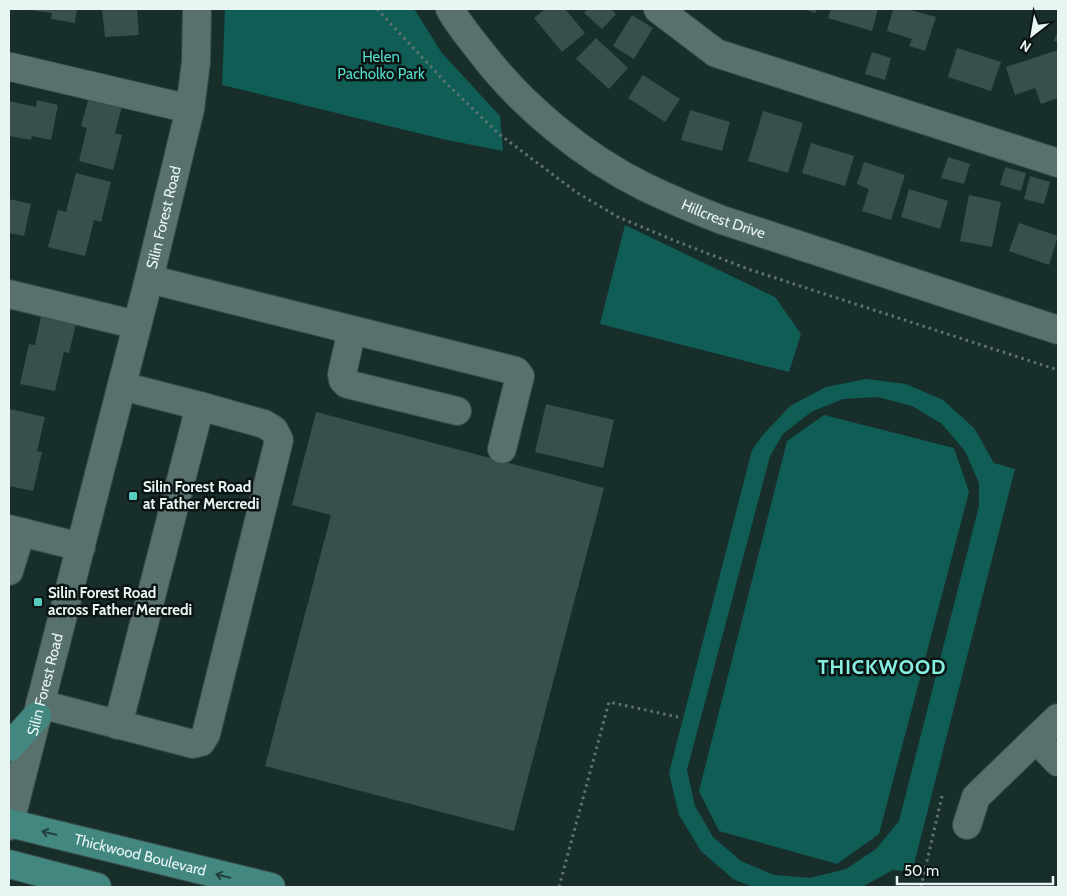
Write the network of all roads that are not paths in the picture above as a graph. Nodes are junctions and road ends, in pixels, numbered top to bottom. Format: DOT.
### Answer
graph roads {
  1 [pos="197,9"];
  2 [pos="450,9"];
  3 [pos="658,9"];
  4 [pos="11,67"];
  5 [pos="190,109"];
  6 [pos="1058,163"];
  7 [pos="149,279"];
  8 [pos="9,294"];
  9 [pos="137,325"];
  10 [pos="352,330"];
  11 [pos="1058,330"];
  12 [pos="122,386"];
  13 [pos="200,406"];
  14 [pos="457,411"];
  15 [pos="502,449"];
  16 [pos="15,531"];
  17 [pos="81,547"];
  18 [pos="9,571"];
  19 [pos="38,710"];
  20 [pos="1058,718"];
  21 [pos="118,725"];
  22 [pos="1036,739"];
  23 [pos="9,747"];
  24 [pos="1058,762"];
  25 [pos="9,824"];
  26 [pos="967,825"];
  27 [pos="9,864"];
  28 [pos="97,887"];
  29 [pos="271,887"];
  1 -- 5 [label="street, Silin Forest Road"];
  2 -- 11 [label="street, Hillcrest Drive"];
  3 -- 6 [label="street"];
  4 -- 5 [label="street"];
  5 -- 7 [label="street, Silin Forest Road"];
  7 -- 9 [label="street, Silin Forest Road"];
  7 -- 10 [label="street"];
  8 -- 9 [label="street"];
  9 -- 12 [label="street, Silin Forest Road"];
  10 -- 14 [label="street"];
  10 -- 15 [label="street"];
  12 -- 13 [label="street"];
  12 -- 17 [label="street, Silin Forest Road"];
  13 -- 21 [label="street"];
  13 -- 21 [label="street"];
  16 -- 17 [label="street"];
  16 -- 18 [label="street"];
  17 -- 19 [label="street, Silin Forest Road"];
  19 -- 21 [label="street"];
  19 -- 23 [label="main road"];
  19 -- 25 [label="street, Silin Forest Road"];
  20 -- 22 [label="street"];
  22 -- 24 [label="street"];
  22 -- 26 [label="street"];
  29 -- 25 [label="main road, Thickwood Boulevard, one-way"];
  27 -- 28 [label="main road"];
}
